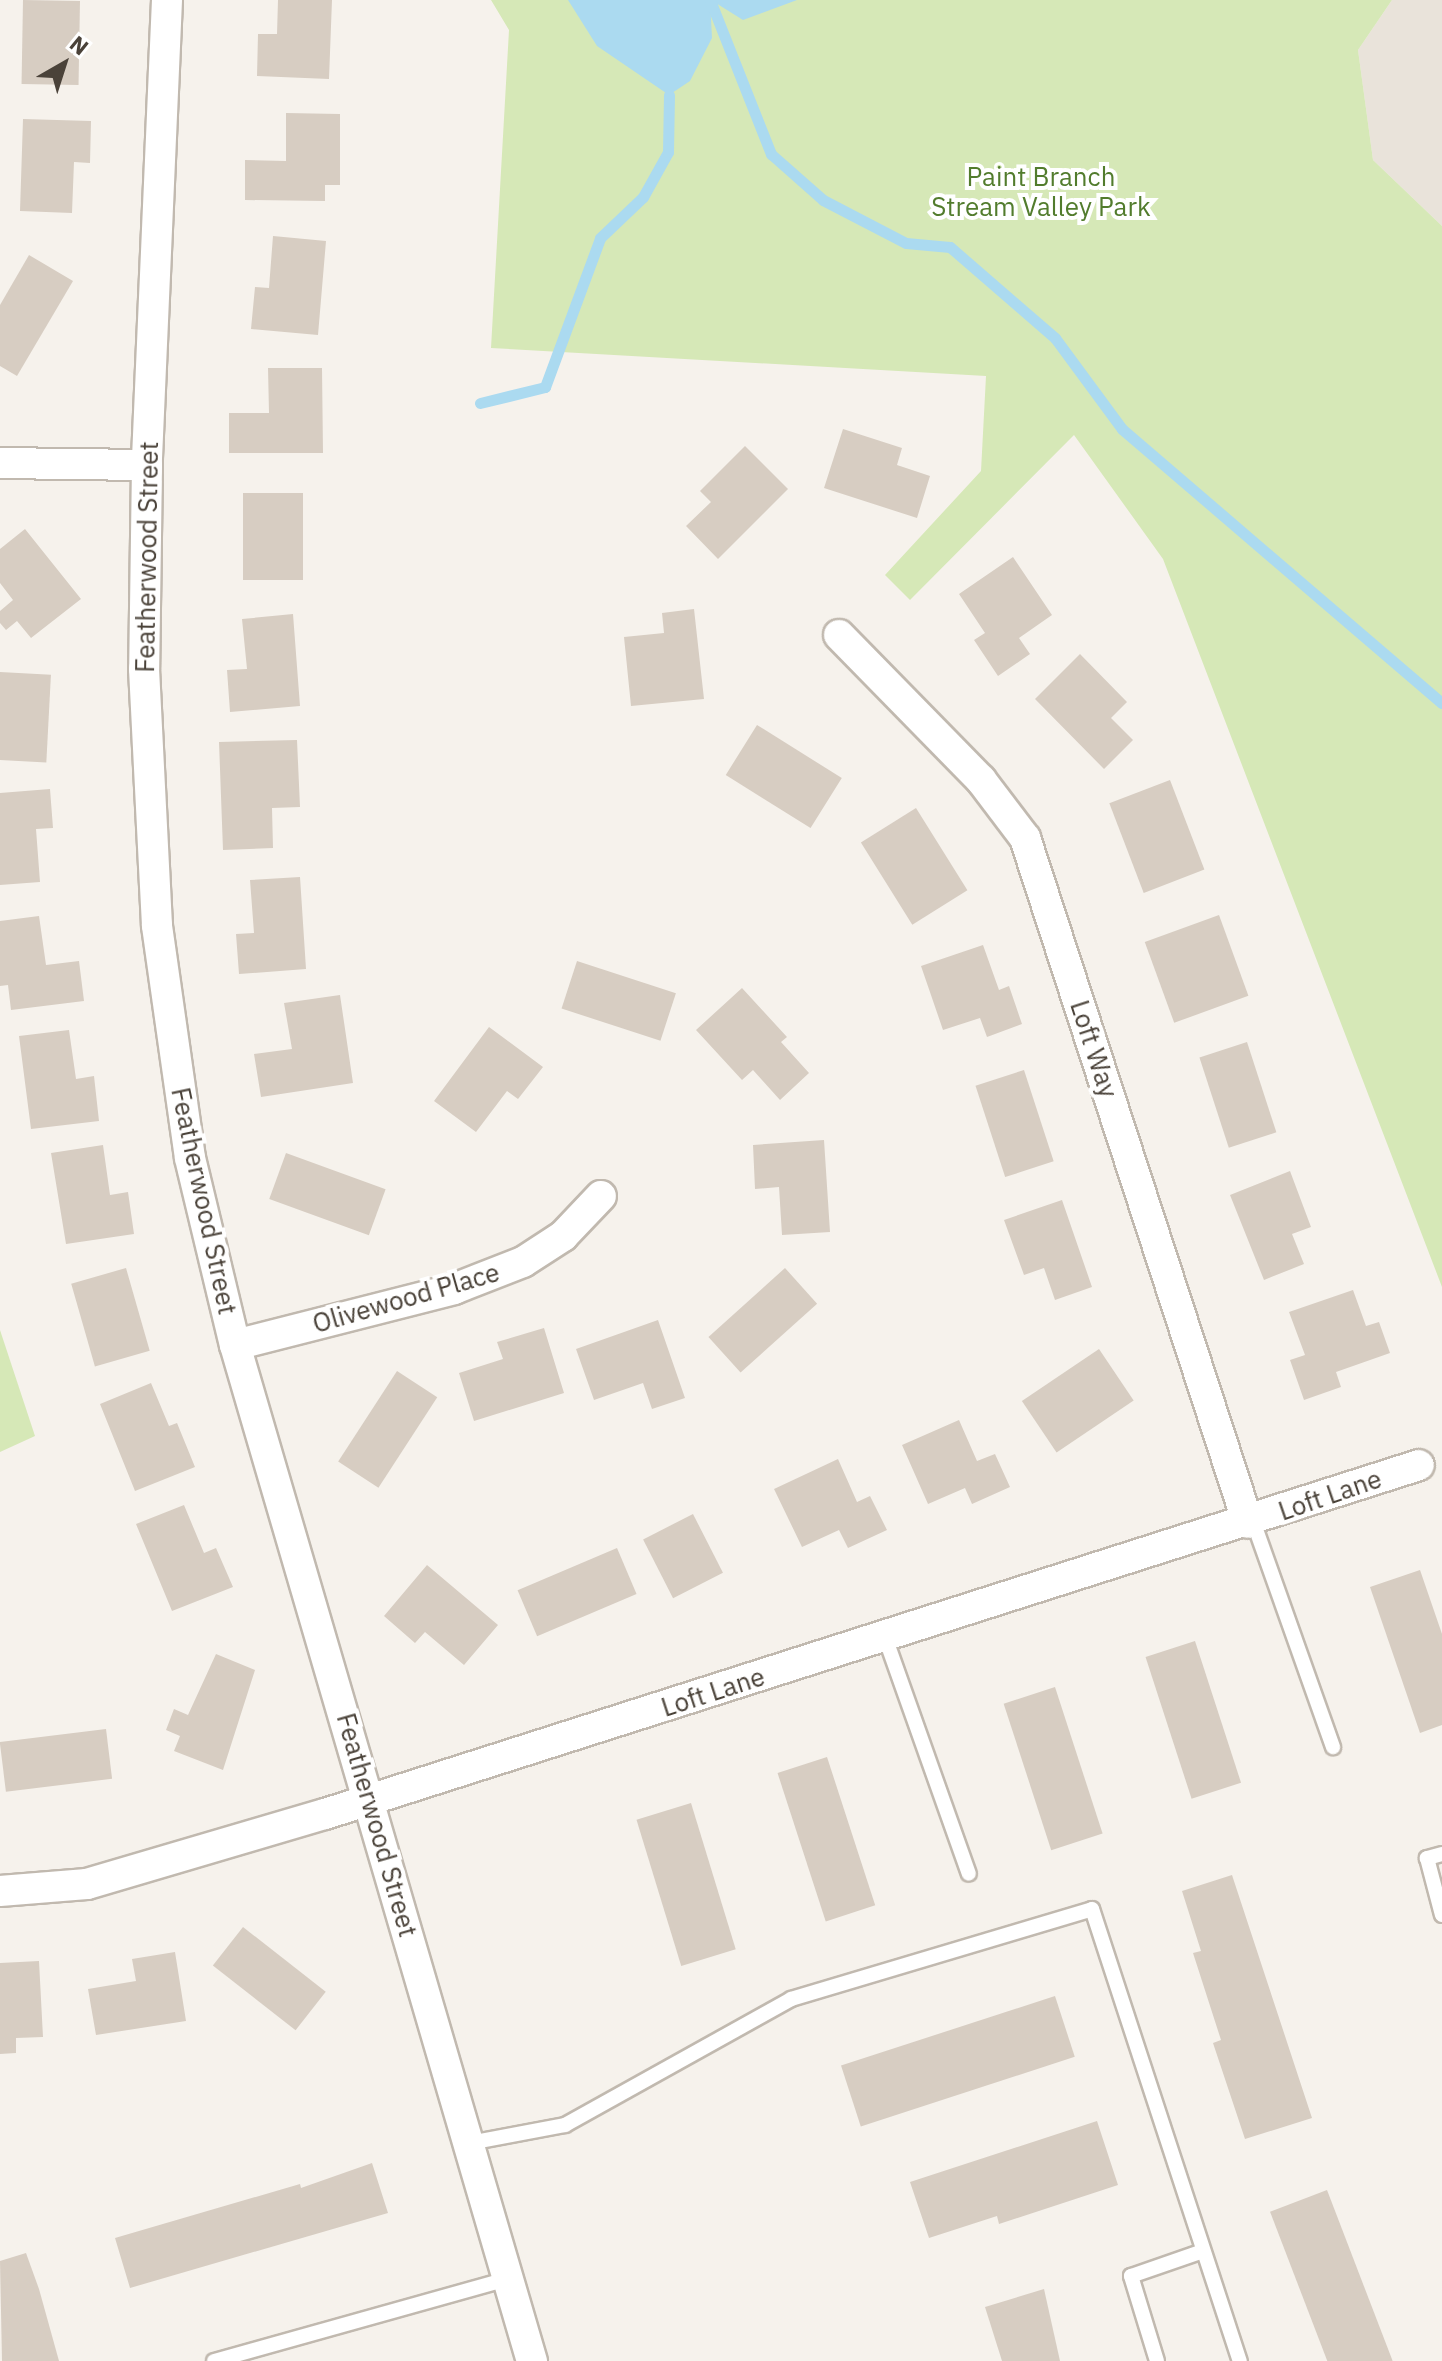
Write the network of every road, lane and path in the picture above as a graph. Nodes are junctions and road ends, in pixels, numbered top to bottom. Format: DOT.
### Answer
graph roads {
  1 [pos="167,0"];
  2 [pos="0,463"];
  3 [pos="147,465"];
  4 [pos="839,635"];
  5 [pos="601,1196"];
  6 [pos="235,1345"];
  7 [pos="1419,1465"];
  8 [pos="1250,1522"];
  9 [pos="885,1637"];
  10 [pos="1333,1747"];
  11 [pos="371,1800"];
  12 [pos="1442,1854"];
  13 [pos="969,1874"];
  14 [pos="0,1891"];
  15 [pos="1442,1915"];
  16 [pos="469,2143"];
  17 [pos="1203,2251"];
  18 [pos="508,2279"];
  19 [pos="214,2361"];
  20 [pos="532,2361"];
  21 [pos="1157,2361"];
  22 [pos="1240,2361"];
  1 -- 3 [label="street, Featherwood Street"];
  2 -- 3 [label="street"];
  3 -- 6 [label="street, Featherwood Street"];
  4 -- 8 [label="street, Loft Way"];
  5 -- 6 [label="street, Olivewood Place"];
  6 -- 11 [label="street, Featherwood Street"];
  7 -- 8 [label="street, Loft Lane"];
  8 -- 9 [label="street, Loft Lane"];
  8 -- 10 [label="lane"];
  9 -- 11 [label="street, Loft Lane"];
  9 -- 13 [label="lane"];
  11 -- 14 [label="street, Loft Lane"];
  11 -- 16 [label="street, Featherwood Street"];
  12 -- 15 [label="lane"];
  16 -- 17 [label="lane"];
  16 -- 18 [label="street, Featherwood Street"];
  17 -- 21 [label="lane"];
  17 -- 22 [label="lane"];
  18 -- 19 [label="lane"];
  18 -- 20 [label="street, Featherwood Street"];
}
